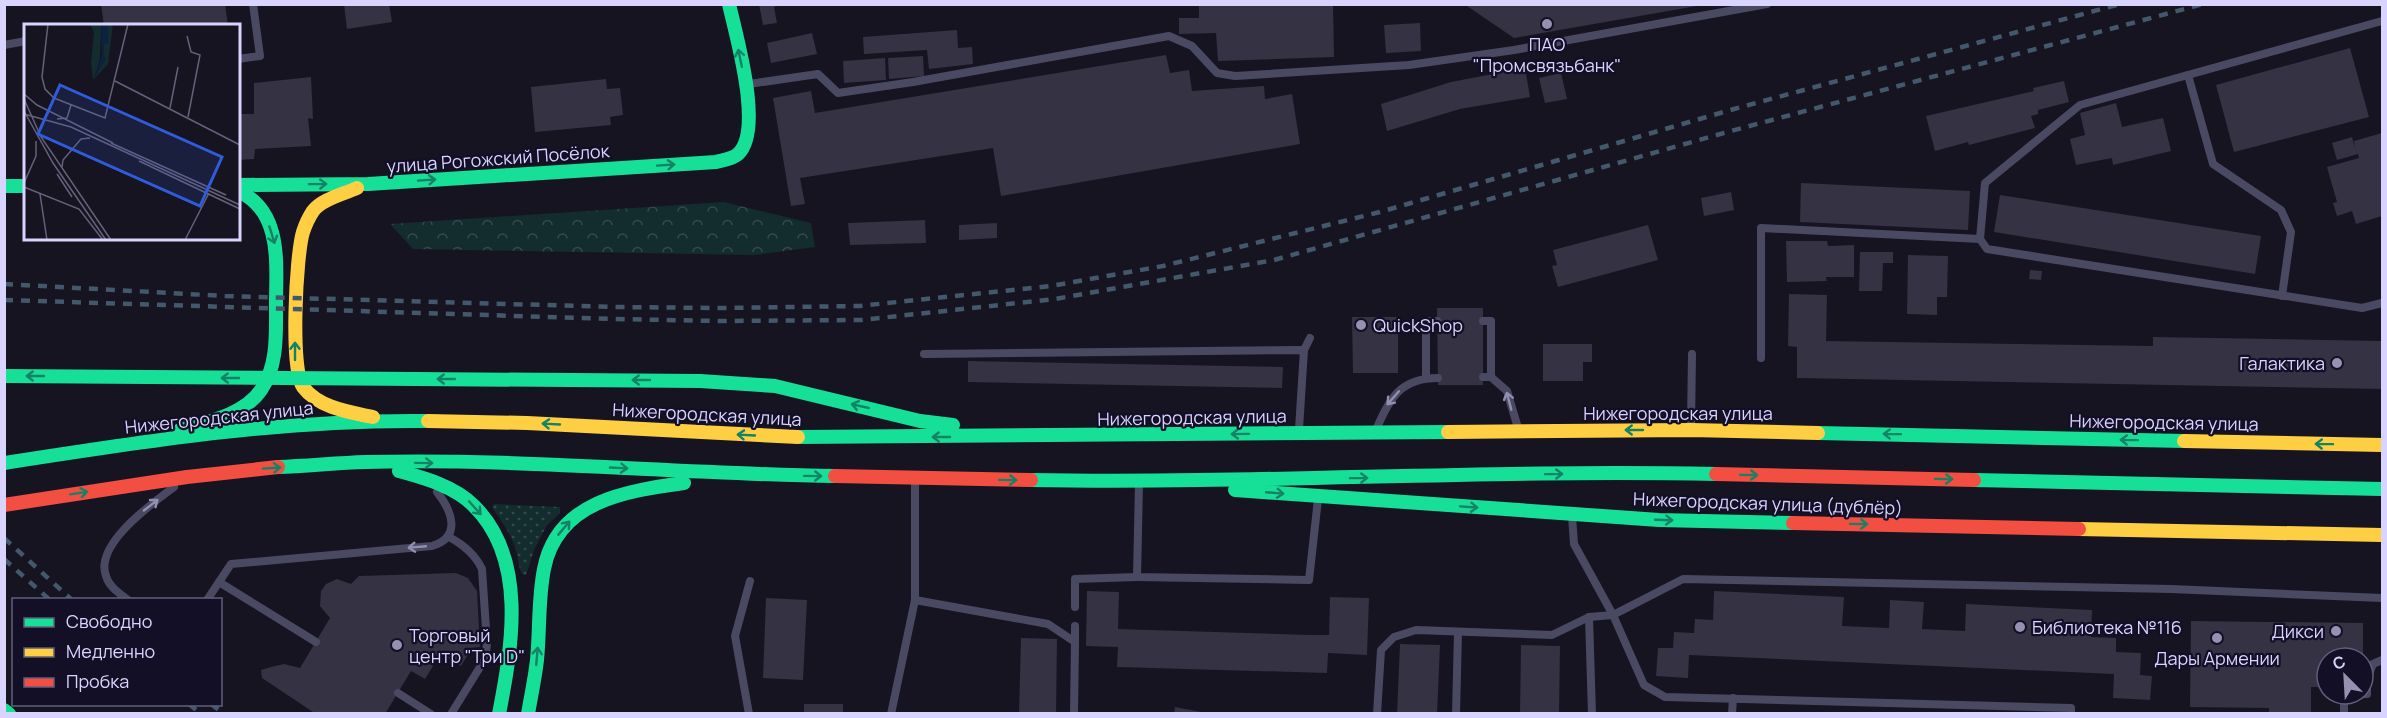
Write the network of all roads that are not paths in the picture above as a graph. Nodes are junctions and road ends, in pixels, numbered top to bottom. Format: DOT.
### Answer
graph roads {
  1 [pos="253,4"];
  2 [pos="729,4"];
  3 [pos="1767,4"];
  4 [pos="2382,21"];
  5 [pos="24,41"];
  6 [pos="4,45"];
  7 [pos="240,59"];
  8 [pos="2188,75"];
  9 [pos="745,85"];
  10 [pos="368,184"];
  11 [pos="4,186"];
  12 [pos="24,186"];
  13 [pos="240,186"];
  14 [pos="240,192"];
  15 [pos="1980,239"];
  16 [pos="2282,296"];
  17 [pos="2382,303"];
  18 [pos="1437,321"];
  19 [pos="1483,321"];
  20 [pos="1310,338"];
  21 [pos="1437,348"];
  22 [pos="1426,349"];
  23 [pos="1304,350"];
  24 [pos="924,354"];
  25 [pos="1692,354"];
  26 [pos="1761,358"];
  27 [pos="4,376"];
  28 [pos="1426,378"];
  29 [pos="1438,378"];
  30 [pos="400,421"];
  31 [pos="1691,430"];
  32 [pos="1520,431"];
  33 [pos="1374,433"];
  34 [pos="1299,434"];
  35 [pos="1041,436"];
  36 [pos="149,440"];
  37 [pos="2382,445"];
  38 [pos="365,462"];
  39 [pos="4,463"];
  40 [pos="750,475"];
  41 [pos="187,477"];
  42 [pos="915,478"];
  43 [pos="427,479"];
  44 [pos="1139,482"];
  45 [pos="1154,482"];
  46 [pos="2382,489"];
  47 [pos="1318,497"];
  48 [pos="4,505"];
  49 [pos="1571,514"];
  50 [pos="2382,535"];
  51 [pos="449,537"];
  52 [pos="1137,577"];
  53 [pos="750,581"];
  54 [pos="219,582"];
  55 [pos="126,598"];
  56 [pos="208,598"];
  57 [pos="2382,598"];
  58 [pos="915,600"];
  59 [pos="1075,607"];
  60 [pos="1613,615"];
  61 [pos="1588,617"];
  62 [pos="1075,626"];
  63 [pos="1458,632"];
  64 [pos="316,642"];
  65 [pos="1075,642"];
  66 [pos="2382,660"];
  67 [pos="398,693"];
  68 [pos="1733,698"];
  69 [pos="4,710"];
  70 [pos="9,714"];
  71 [pos="431,714"];
  72 [pos="451,714"];
  73 [pos="499,714"];
  74 [pos="528,714"];
  75 [pos="749,714"];
  76 [pos="891,714"];
  77 [pos="1074,714"];
  78 [pos="1377,714"];
  79 [pos="1456,714"];
  80 [pos="1592,714"];
  81 [pos="1732,714"];
  82 [pos="2071,714"];
  83 [pos="2344,714"];
  1 -- 7 [label="lane"];
  9 -- 2 [label="main road, one-way"];
  3 -- 9 [label="lane"];
  4 -- 8 [label="lane"];
  5 -- 6 [label="lane"];
  8 -- 15 [label="lane"];
  8 -- 16 [label="lane"];
  10 -- 9 [label="main road, улица Рогожский Посёлок, one-way"];
  13 -- 10 [label="main road, улица Рогожский Посёлок, one-way"];
  30 -- 10 [label="main road, one-way"];
  11 -- 12 [label="main road"];
  14 -- 36 [label="main road, one-way"];
  15 -- 16 [label="lane"];
  15 -- 26 [label="lane"];
  16 -- 17 [label="lane"];
  18 -- 22 [label="lane"];
  32 -- 19 [label="lane, one-way"];
  20 -- 23 [label="lane"];
  21 -- 22 [label="lane"];
  22 -- 28 [label="lane"];
  23 -- 24 [label="lane"];
  23 -- 34 [label="lane"];
  25 -- 31 [label="lane"];
  35 -- 27 [label="main road, one-way, bridge"];
  28 -- 29 [label="lane"];
  28 -- 33 [label="lane, one-way"];
  35 -- 30 [label="main road, Нижегородская улица, one-way"];
  30 -- 36 [label="main road, Нижегородская улица"];
  31 -- 32 [label="main road, Нижегородская улица, one-way"];
  37 -- 31 [label="main road, Нижегородская улица, one-way"];
  32 -- 33 [label="main road, Нижегородская улица"];
  33 -- 34 [label="main road, Нижегородская улица"];
  34 -- 35 [label="main road, Нижегородская улица, one-way"];
  36 -- 39 [label="main road, Нижегородская улица"];
  38 -- 40 [label="main road, one-way"];
  41 -- 38 [label="main road, one-way"];
  38 -- 43 [label="main road"];
  40 -- 42 [label="main road, one-way"];
  74 -- 40 [label="main road, one-way"];
  48 -- 41 [label="main road, one-way"];
  55 -- 41 [label="lane, one-way"];
  42 -- 44 [label="main road, one-way"];
  42 -- 58 [label="lane"];
  43 -- 51 [label="lane"];
  43 -- 73 [label="main road, one-way"];
  44 -- 45 [label="main road"];
  44 -- 52 [label="lane"];
  45 -- 46 [label="main road, one-way"];
  45 -- 47 [label="main road, Нижегородская улица (дублёр), one-way"];
  47 -- 49 [label="main road, Нижегородская улица (дублёр), one-way"];
  47 -- 52 [label="lane"];
  49 -- 50 [label="main road, Нижегородская улица (дублёр), one-way"];
  49 -- 60 [label="lane"];
  51 -- 54 [label="lane, one-way"];
  51 -- 72 [label="lane"];
  52 -- 59 [label="lane"];
  53 -- 75 [label="lane"];
  54 -- 56 [label="lane"];
  54 -- 64 [label="lane"];
  57 -- 60 [label="lane"];
  58 -- 65 [label="lane"];
  58 -- 76 [label="lane"];
  60 -- 61 [label="lane"];
  60 -- 68 [label="lane"];
  61 -- 63 [label="lane"];
  61 -- 80 [label="lane"];
  62 -- 65 [label="lane"];
  63 -- 78 [label="lane"];
  63 -- 79 [label="lane"];
  65 -- 77 [label="lane"];
  66 -- 83 [label="lane"];
  67 -- 71 [label="lane"];
  68 -- 81 [label="lane"];
  68 -- 82 [label="lane"];
  69 -- 70 [label="main road"];
}
